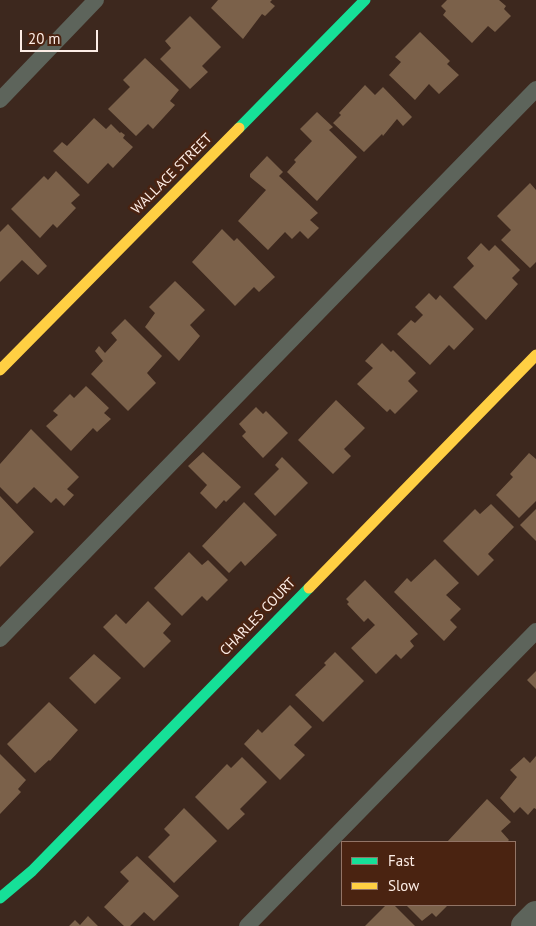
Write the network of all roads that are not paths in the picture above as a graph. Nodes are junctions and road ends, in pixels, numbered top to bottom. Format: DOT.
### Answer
graph roads {
  1 [pos="96,0"];
  2 [pos="364,0"];
  3 [pos="536,89"];
  4 [pos="0,100"];
  5 [pos="536,355"];
  6 [pos="0,370"];
  7 [pos="536,631"];
  8 [pos="0,639"];
  9 [pos="0,898"];
  10 [pos="536,915"];
  11 [pos="247,926"];
  12 [pos="525,926"];
  1 -- 4 [label="lane"];
  2 -- 6 [label="street, WALLACE STREET"];
  3 -- 8 [label="lane"];
  5 -- 9 [label="street, CHARLES COURT"];
  7 -- 11 [label="lane"];
  10 -- 12 [label="street"];
}
